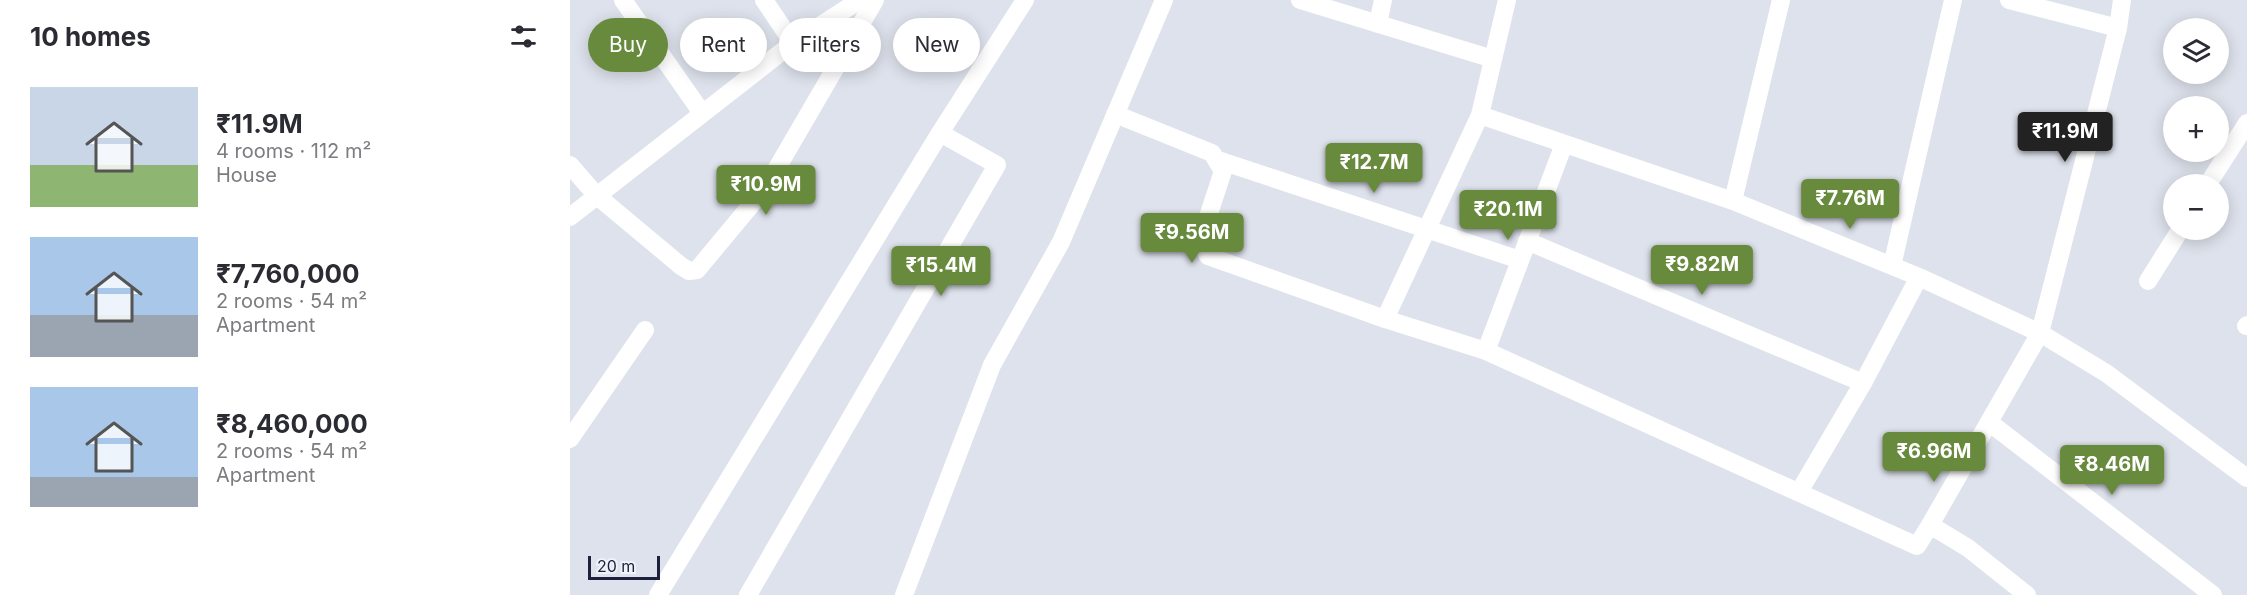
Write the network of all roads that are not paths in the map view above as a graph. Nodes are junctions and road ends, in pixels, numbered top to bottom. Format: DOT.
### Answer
graph roads {
  1 [pos="623,0"];
  2 [pos="764,0"];
  3 [pos="860,0"];
  4 [pos="875,0"];
  5 [pos="1025,0"];
  6 [pos="1164,0"];
  7 [pos="1300,0"];
  8 [pos="1383,0"];
  9 [pos="1507,0"];
  10 [pos="1781,0"];
  11 [pos="1953,0"];
  12 [pos="2009,0"];
  13 [pos="2122,0"];
  14 [pos="832,18"];
  15 [pos="779,22"];
  16 [pos="1378,24"];
  17 [pos="2118,28"];
  18 [pos="779,54"];
  19 [pos="1493,59"];
  20 [pos="702,113"];
  21 [pos="1115,114"];
  22 [pos="1480,115"];
  23 [pos="2247,123"];
  24 [pos="940,133"];
  25 [pos="1564,144"];
  26 [pos="1218,160"];
  27 [pos="570,165"];
  28 [pos="2214,174"];
  29 [pos="596,195"];
  30 [pos="1733,201"];
  31 [pos="570,217"];
  32 [pos="1426,230"];
  33 [pos="2174,240"];
  34 [pos="1527,241"];
  35 [pos="1520,260"];
  36 [pos="1892,266"];
  37 [pos="1919,277"];
  38 [pos="2148,281"];
  39 [pos="1385,319"];
  40 [pos="645,330"];
  41 [pos="2040,333"];
  42 [pos="1486,351"];
  43 [pos="1863,383"];
  44 [pos="1990,423"];
  45 [pos="570,439"];
  46 [pos="2247,478"];
  47 [pos="1799,492"];
  48 [pos="1930,525"];
  49 [pos="658,595"];
  50 [pos="748,595"];
  51 [pos="904,595"];
  52 [pos="2027,595"];
  53 [pos="2213,595"];
  1 -- 20 [label="street"];
  2 -- 15 [label="street"];
  3 -- 14 [label="street"];
  4 -- 29 [label="street"];
  5 -- 24 [label="street"];
  6 -- 21 [label="street"];
  7 -- 16 [label="street"];
  8 -- 16 [label="street"];
  9 -- 19 [label="street"];
  10 -- 30 [label="street"];
  11 -- 36 [label="street"];
  12 -- 17 [label="street"];
  13 -- 17 [label="street"];
  16 -- 19 [label="street"];
  17 -- 41 [label="street"];
  18 -- 20 [label="street"];
  19 -- 22 [label="street"];
  20 -- 29 [label="street"];
  21 -- 26 [label="street"];
  21 -- 51 [label="street"];
  22 -- 25 [label="street"];
  22 -- 32 [label="street"];
  23 -- 28 [label="street"];
  24 -- 49 [label="street"];
  24 -- 50 [label="street"];
  25 -- 30 [label="street"];
  25 -- 34 [label="street"];
  26 -- 32 [label="street"];
  26 -- 39 [label="street"];
  27 -- 29 [label="street"];
  29 -- 31 [label="street"];
  30 -- 36 [label="street"];
  32 -- 35 [label="street"];
  32 -- 39 [label="street"];
  33 -- 38 [label="street"];
  34 -- 35 [label="street"];
  34 -- 43 [label="street"];
  35 -- 42 [label="street"];
  36 -- 37 [label="street"];
  37 -- 41 [label="street"];
  37 -- 43 [label="street"];
  39 -- 42 [label="street"];
  40 -- 45 [label="street"];
  41 -- 44 [label="street"];
  41 -- 46 [label="street"];
  42 -- 47 [label="street"];
  43 -- 47 [label="street"];
  44 -- 48 [label="street"];
  44 -- 53 [label="street"];
  47 -- 48 [label="street"];
  48 -- 52 [label="street"];
}
